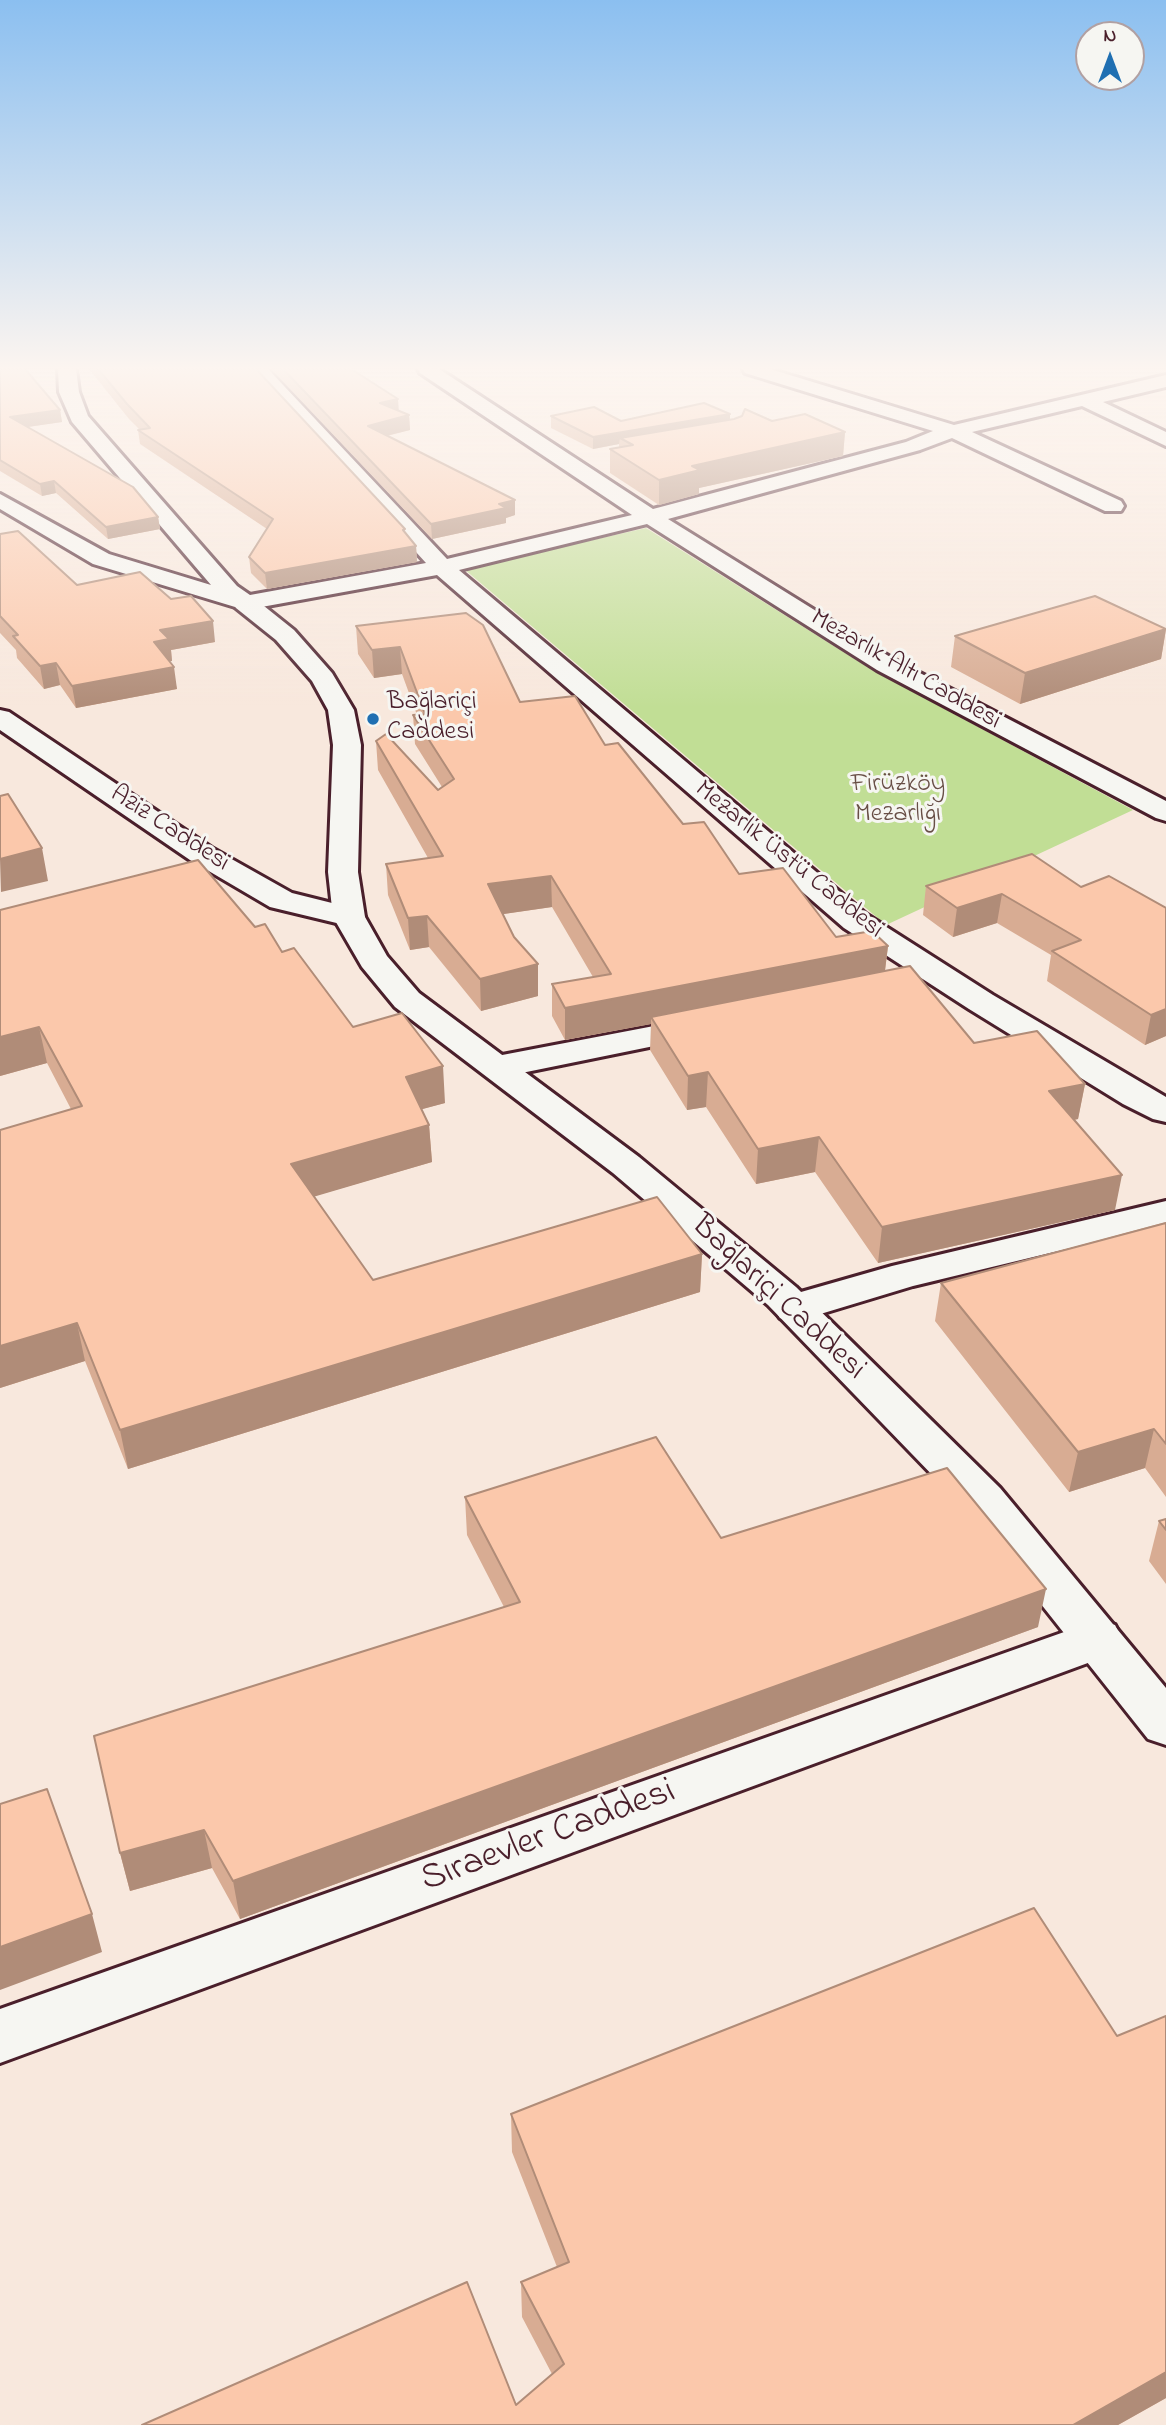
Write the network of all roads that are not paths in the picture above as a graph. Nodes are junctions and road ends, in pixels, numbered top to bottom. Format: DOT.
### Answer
graph roads {
  1 [pos="135,482"];
  2 [pos="363,482"];
  3 [pos="597,482"];
  4 [pos="779,482"];
  5 [pos="1062,482"];
  6 [pos="0,500"];
  7 [pos="1113,506"];
  8 [pos="650,517"];
  9 [pos="442,567"];
  10 [pos="245,603"];
  11 [pos="0,718"];
  12 [pos="1166,812"];
  13 [pos="237,875"];
  14 [pos="200,882"];
  15 [pos="349,917"];
  16 [pos="944,979"];
  17 [pos="903,987"];
  18 [pos="727,1022"];
  19 [pos="497,1068"];
  20 [pos="1166,1111"];
  21 [pos="1166,1213"];
  22 [pos="794,1308"];
  23 [pos="1098,1639"];
  24 [pos="1166,1724"];
  25 [pos="0,2036"];
  1 -- 10 [label="street"];
  2 -- 9 [label="street, Mezarlık Üstü Caddesi"];
  3 -- 8 [label="street, Mezarlık Altı Caddesi"];
  4 -- 8 [label="street"];
  5 -- 7 [label="street"];
  6 -- 10 [label="street"];
  8 -- 9 [label="street"];
  8 -- 12 [label="street, Mezarlık Altı Caddesi"];
  9 -- 10 [label="street"];
  9 -- 16 [label="street, Mezarlık Üstü Caddesi"];
  10 -- 15 [label="street"];
  11 -- 13 [label="street, Aziz Caddesi"];
  13 -- 14 [label="street"];
  13 -- 15 [label="street, Aziz Caddesi"];
  15 -- 19 [label="street, Bağlariçi Caddesi"];
  16 -- 17 [label="street"];
  16 -- 20 [label="street, Mezarlık Üstü Caddesi"];
  18 -- 19 [label="street"];
  19 -- 22 [label="street, Bağlariçi Caddesi"];
  21 -- 22 [label="street"];
  22 -- 23 [label="street, Bağlariçi Caddesi"];
  23 -- 24 [label="street, Bağlariçi Caddesi"];
  23 -- 25 [label="street, Sıraevler Caddesi"];
}
